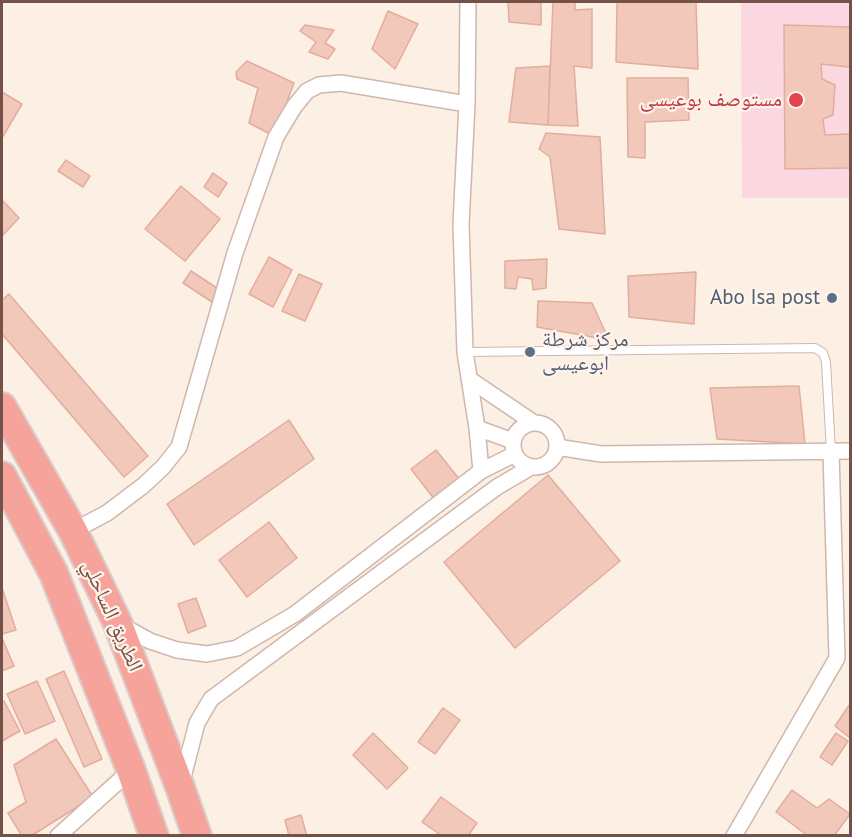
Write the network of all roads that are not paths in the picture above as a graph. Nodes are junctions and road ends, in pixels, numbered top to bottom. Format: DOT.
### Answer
graph roads {
  1 [pos="468,2"];
  2 [pos="467,104"];
  3 [pos="465,352"];
  4 [pos="470,379"];
  5 [pos="2,407"];
  6 [pos="534,423"];
  7 [pos="477,428"];
  8 [pos="557,447"];
  9 [pos="514,448"];
  10 [pos="850,451"];
  11 [pos="831,452"];
  12 [pos="531,467"];
  13 [pos="481,471"];
  14 [pos="2,476"];
  15 [pos="73,531"];
  16 [pos="118,624"];
  17 [pos="844,654"];
  18 [pos="131,770"];
  19 [pos="180,787"];
  20 [pos="58,836"];
  21 [pos="154,836"];
  22 [pos="196,836"];
  23 [pos="734,836"];
  1 -- 2 [label="street"];
  2 -- 3 [label="street"];
  2 -- 15 [label="street"];
  3 -- 4 [label="street"];
  3 -- 11 [label="lane"];
  4 -- 6 [label="street"];
  4 -- 7 [label="street"];
  5 -- 15 [label="highway, الطريق الساحلي"];
  6 -- 8 [label="street"];
  6 -- 9 [label="street"];
  7 -- 9 [label="street"];
  7 -- 13 [label="street"];
  8 -- 11 [label="street"];
  8 -- 12 [label="street"];
  9 -- 12 [label="street"];
  9 -- 13 [label="street"];
  10 -- 11 [label="street"];
  11 -- 17 [label="street"];
  12 -- 19 [label="street"];
  13 -- 16 [label="street"];
  14 -- 18 [label="highway, الطريق الساحلي"];
  15 -- 16 [label="highway, الطريق الساحلي"];
  16 -- 19 [label="highway, الطريق الساحلي"];
  17 -- 23 [label="street"];
  18 -- 20 [label="street"];
  18 -- 21 [label="highway, الطريق الساحلي"];
  19 -- 22 [label="highway, الطريق الساحلي"];
}
